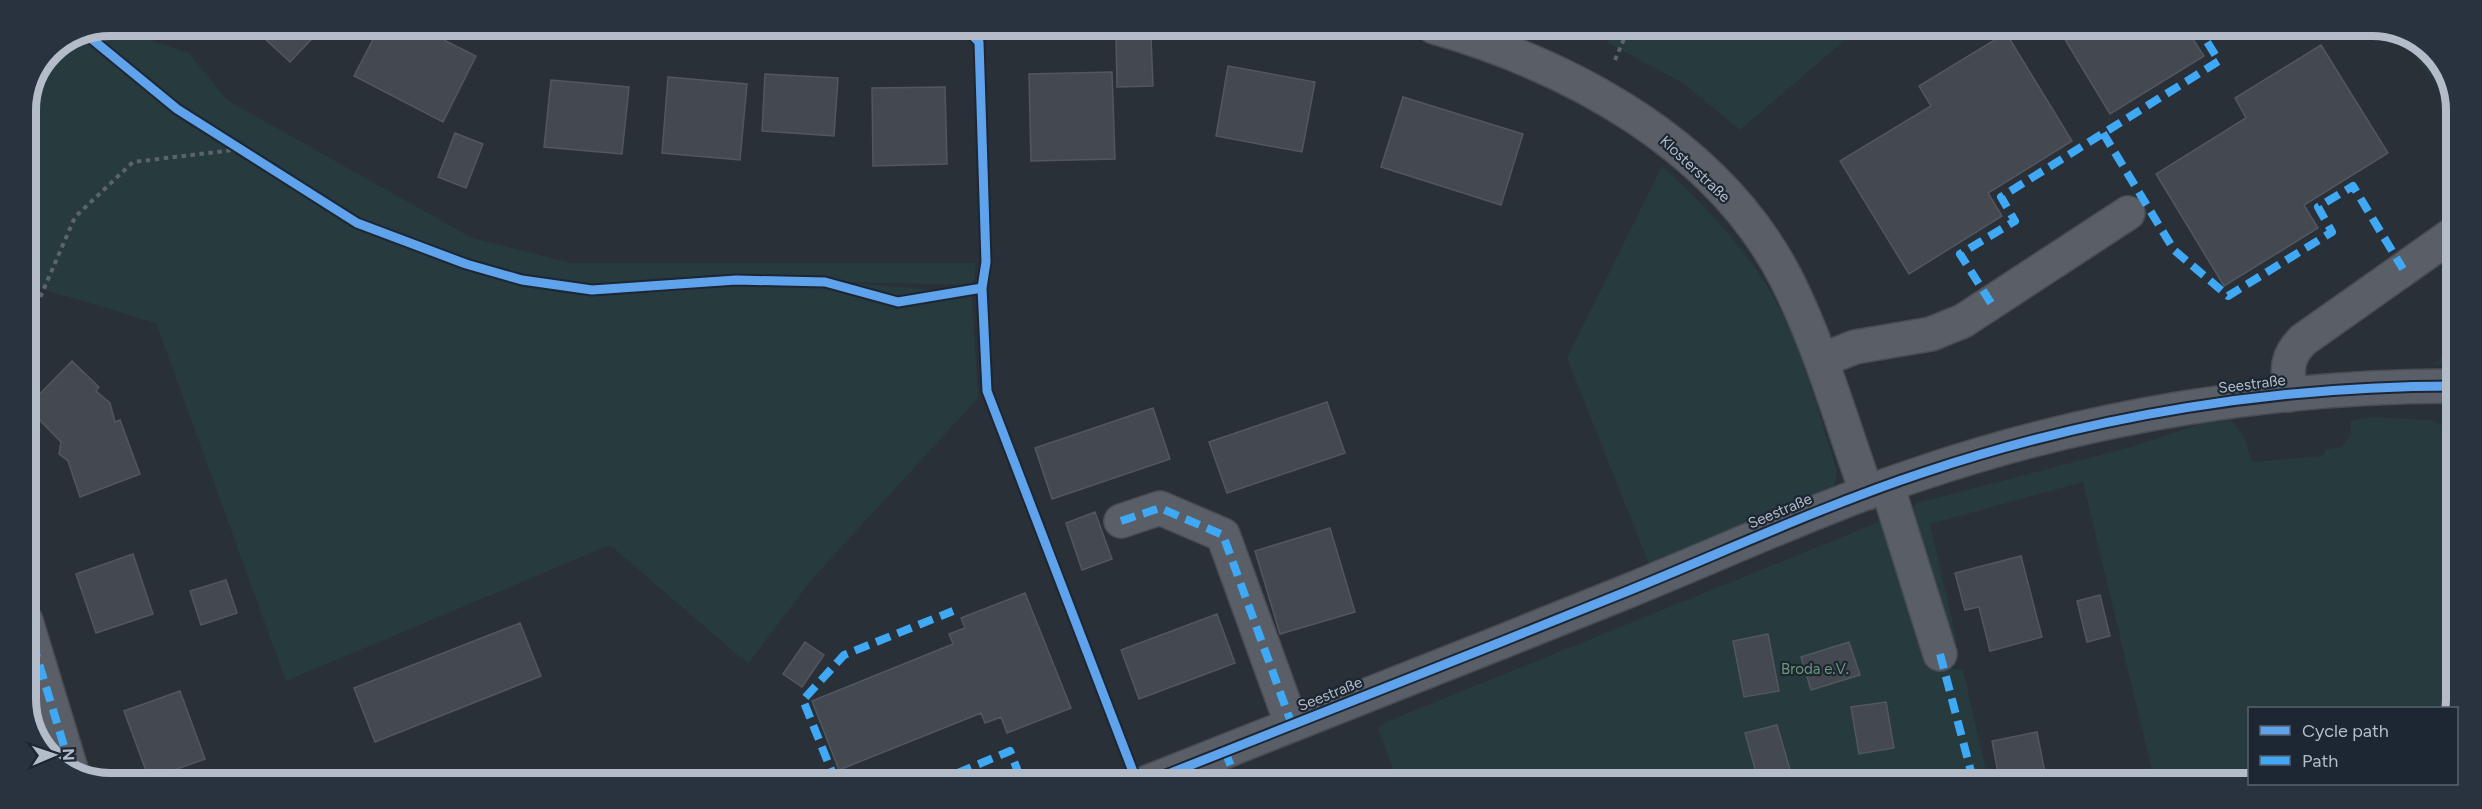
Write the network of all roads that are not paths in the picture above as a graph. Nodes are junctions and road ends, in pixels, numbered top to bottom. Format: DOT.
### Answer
graph roads {
  1 [pos="1458,36"];
  2 [pos="2128,213"];
  3 [pos="2446,239"];
  4 [pos="1822,360"];
  5 [pos="2446,387"];
  6 [pos="2289,395"];
  7 [pos="1877,489"];
  8 [pos="1121,521"];
  9 [pos="36,654"];
  10 [pos="1940,654"];
  11 [pos="1292,725"];
  12 [pos="68,760"];
  13 [pos="1171,773"];
  1 -- 4 [label="street, Klosterstraße"];
  2 -- 4 [label="street"];
  3 -- 6 [label="street"];
  4 -- 7 [label="street, Klosterstraße"];
  5 -- 6 [label="street, Seestraße"];
  6 -- 7 [label="street, Seestraße"];
  7 -- 10 [label="street, Klosterstraße"];
  7 -- 11 [label="street, Seestraße"];
  8 -- 11 [label="street, Seestraße"];
  9 -- 12 [label="street"];
  11 -- 13 [label="street, Seestraße"];
}
